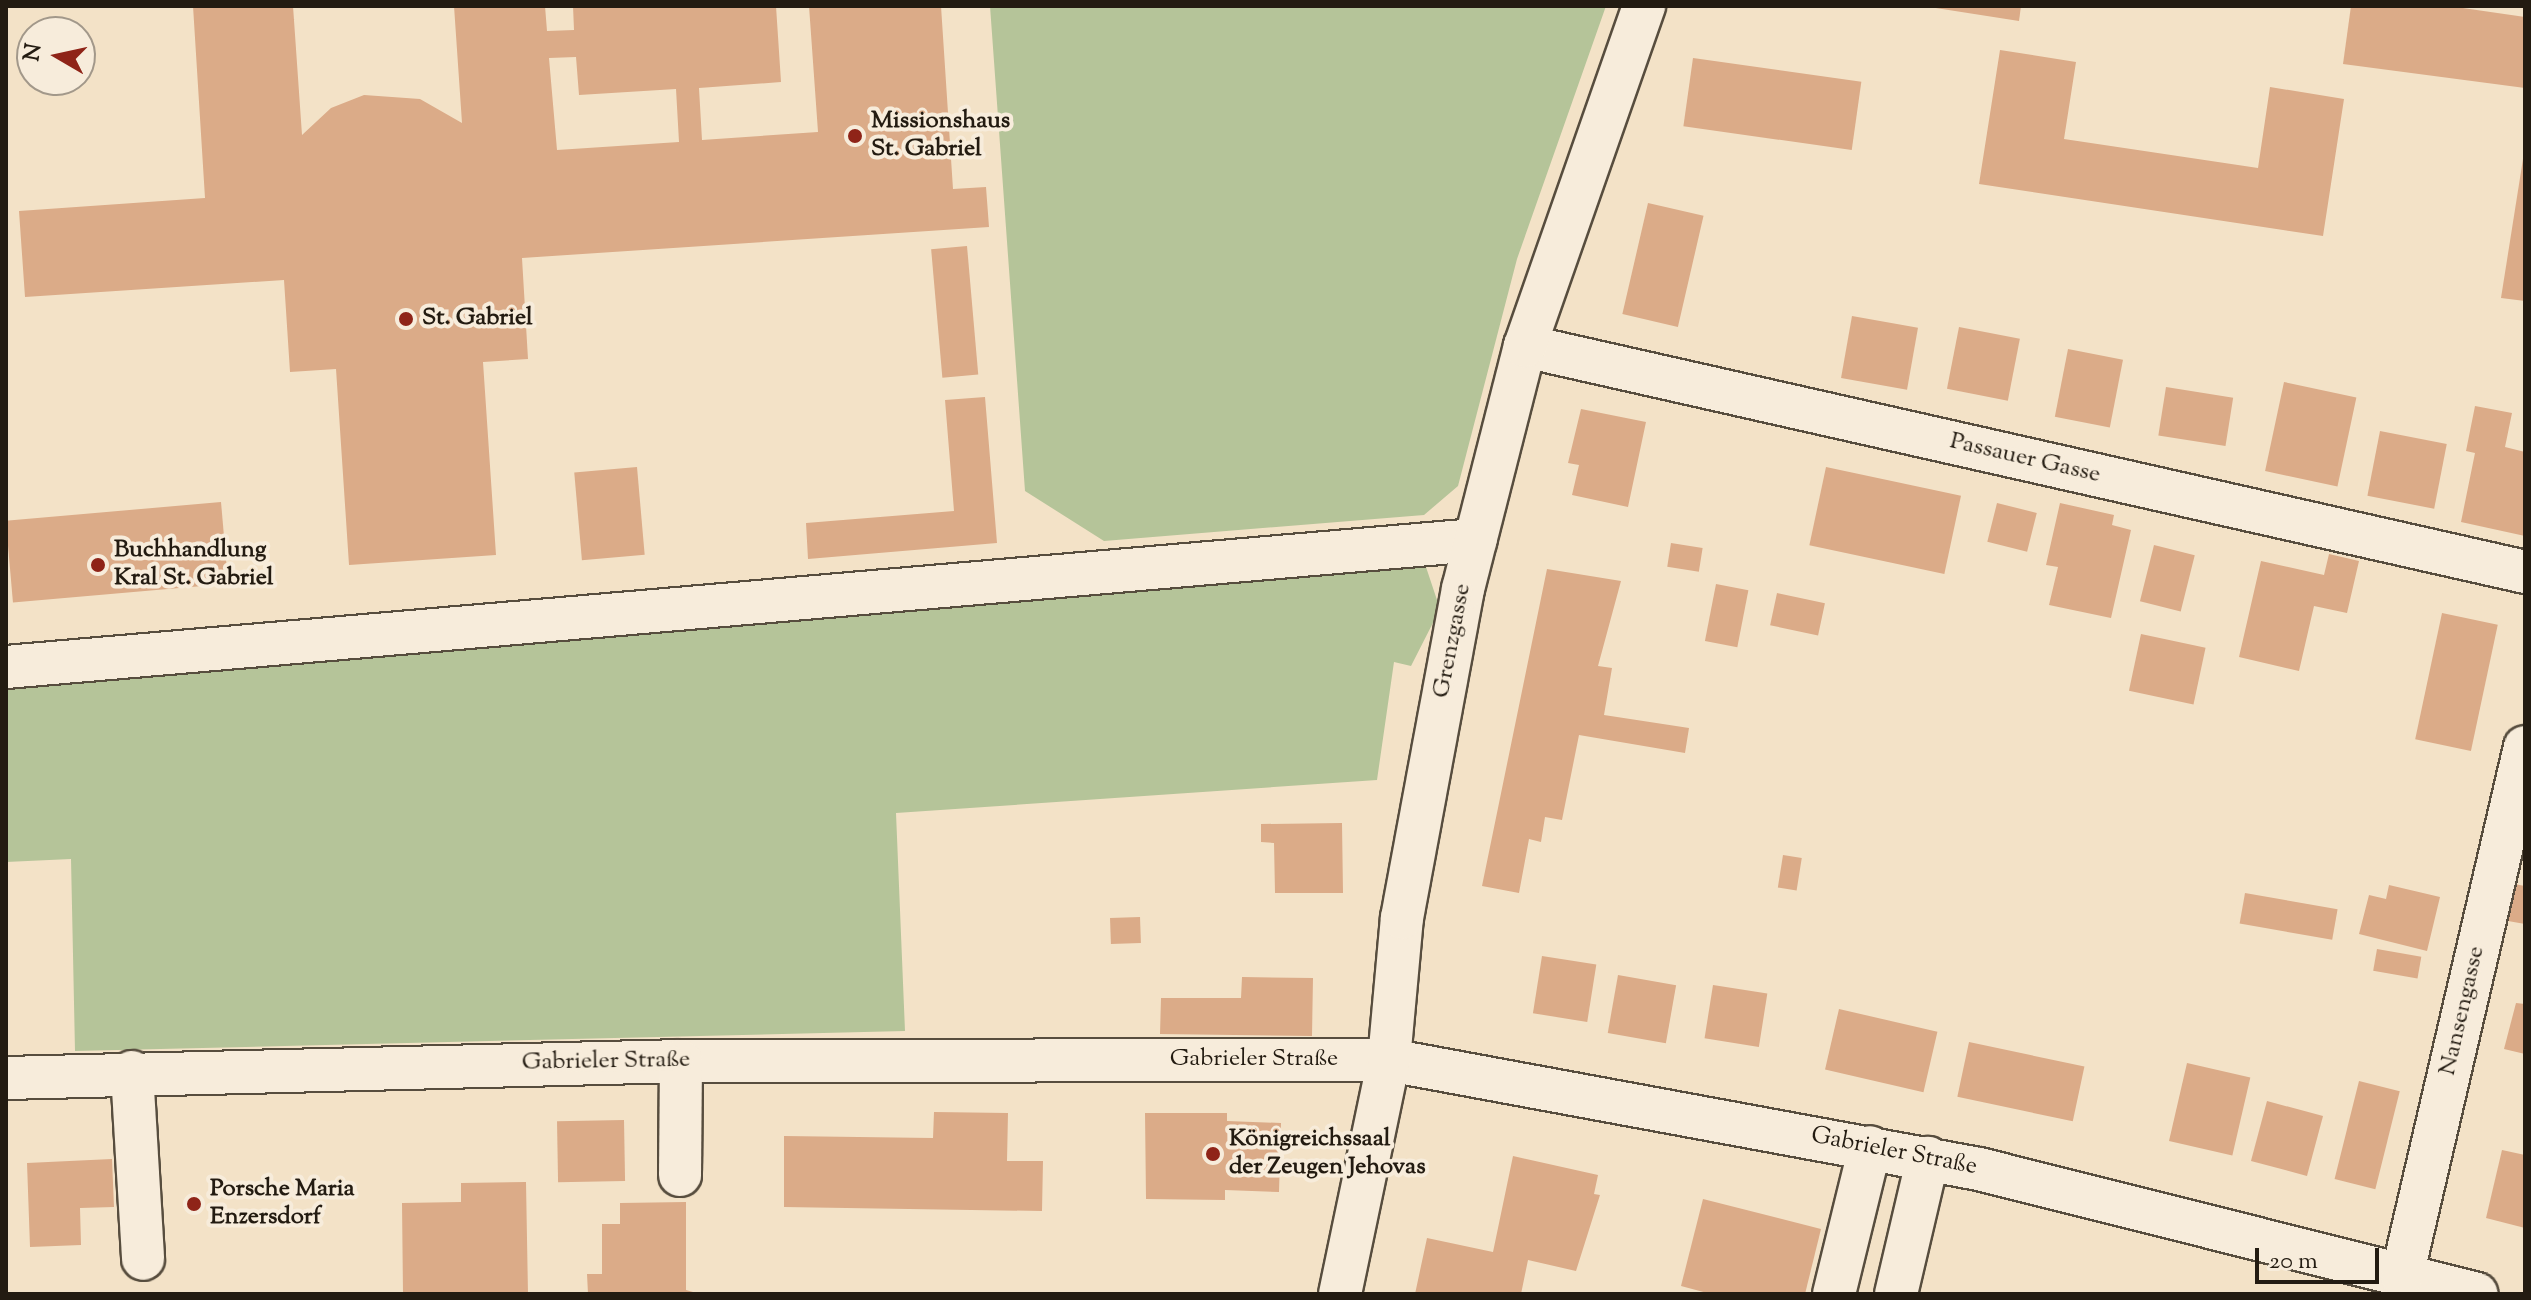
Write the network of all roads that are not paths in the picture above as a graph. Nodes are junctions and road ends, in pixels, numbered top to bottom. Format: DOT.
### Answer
graph roads {
  1 [pos="1644,6"];
  2 [pos="1525,346"];
  3 [pos="1476,540"];
  4 [pos="2525,572"];
  5 [pos="6,667"];
  6 [pos="2525,747"];
  7 [pos="1389,1060"];
  8 [pos="681,1061"];
  9 [pos="132,1072"];
  10 [pos="6,1078"];
  11 [pos="1870,1147"];
  12 [pos="1928,1158"];
  13 [pos="680,1175"];
  14 [pos="143,1259"];
  15 [pos="2402,1276"];
  16 [pos="2358,1279"];
  17 [pos="1340,1294"];
  18 [pos="1834,1294"];
  19 [pos="1896,1294"];
  20 [pos="2477,1294"];
  1 -- 2 [label="street, Grenzgasse"];
  2 -- 3 [label="street, Grenzgasse"];
  2 -- 4 [label="street, Passauer Gasse"];
  3 -- 5 [label="street"];
  3 -- 7 [label="street, Grenzgasse"];
  6 -- 15 [label="street, Nansengasse"];
  7 -- 8 [label="street, Gabrieler Straße"];
  7 -- 11 [label="street, Gabrieler Straße"];
  7 -- 17 [label="street, Grenzgasse"];
  8 -- 9 [label="street, Gabrieler Straße"];
  8 -- 13 [label="street"];
  9 -- 10 [label="street, Gabrieler Straße"];
  9 -- 14 [label="street"];
  11 -- 12 [label="street, Gabrieler Straße"];
  11 -- 18 [label="street"];
  12 -- 16 [label="street, Gabrieler Straße"];
  12 -- 19 [label="street"];
  15 -- 16 [label="street, Gabrieler Straße"];
  15 -- 20 [label="street, Gabrieler Straße"];
}
